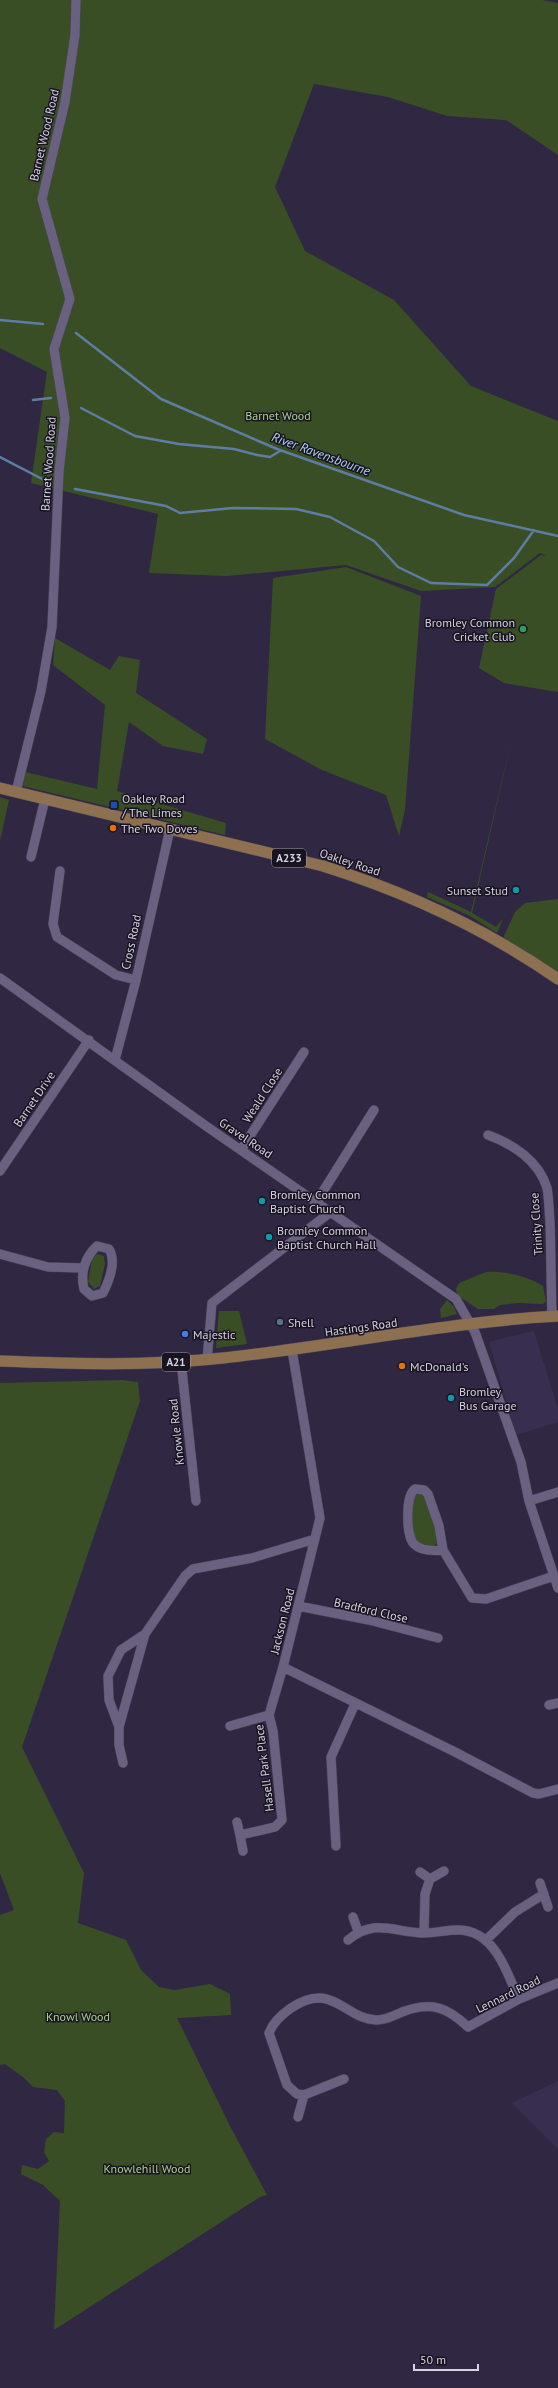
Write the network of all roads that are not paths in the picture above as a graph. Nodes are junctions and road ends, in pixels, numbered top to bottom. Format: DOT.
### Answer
graph roads {
  1 [pos="76,0"];
  2 [pos="0,788"];
  3 [pos="16,792"];
  4 [pos="46,799"];
  5 [pos="170,829"];
  6 [pos="31,857"];
  7 [pos="60,871"];
  8 [pos="0,978"];
  9 [pos="558,979"];
  10 [pos="136,980"];
  11 [pos="89,1040"];
  12 [pos="304,1052"];
  13 [pos="115,1060"];
  14 [pos="374,1110"];
  15 [pos="488,1135"];
  16 [pos="241,1150"];
  17 [pos="0,1171"];
  18 [pos="317,1201"];
  19 [pos="332,1211"];
  20 [pos="0,1254"];
  21 [pos="83,1268"];
  22 [pos="555,1316"];
  23 [pos="467,1321"];
  24 [pos="292,1350"];
  25 [pos="207,1360"];
  26 [pos="0,1361"];
  27 [pos="181,1361"];
  28 [pos="558,1492"];
  29 [pos="196,1501"];
  30 [pos="529,1501"];
  31 [pos="315,1539"];
  32 [pos="444,1550"];
  33 [pos="554,1576"];
  34 [pos="558,1588"];
  35 [pos="298,1606"];
  36 [pos="146,1634"];
  37 [pos="438,1638"];
  38 [pos="283,1667"];
  39 [pos="355,1704"];
  40 [pos="269,1715"];
  41 [pos="230,1726"];
  42 [pos="119,1727"];
  43 [pos="123,1763"];
  44 [pos="558,1789"];
  45 [pos="238,1822"];
  46 [pos="240,1835"];
  47 [pos="336,1846"];
  48 [pos="243,1851"];
  49 [pos="444,1871"];
  50 [pos="420,1872"];
  51 [pos="430,1879"];
  52 [pos="540,1883"];
  53 [pos="544,1894"];
  54 [pos="548,1906"];
  55 [pos="353,1917"];
  56 [pos="358,1931"];
  57 [pos="424,1933"];
  58 [pos="348,1940"];
  59 [pos="486,1940"];
  60 [pos="558,1982"];
  61 [pos="519,1999"];
  62 [pos="344,2079"];
  63 [pos="304,2095"];
  64 [pos="298,2117"];
  1 -- 3 [label="street, Barnet Wood Road"];
  2 -- 3 [label="main road, Oakley Road / A233"];
  3 -- 4 [label="main road, Oakley Road / A233"];
  4 -- 5 [label="main road, Oakley Road / A233"];
  4 -- 6 [label="street"];
  5 -- 9 [label="main road, Oakley Road / A233"];
  5 -- 10 [label="street, Cross Road"];
  7 -- 10 [label="street"];
  8 -- 11 [label="street, Gravel Road"];
  10 -- 13 [label="street, Cross Road"];
  11 -- 13 [label="street, Gravel Road"];
  11 -- 17 [label="street, Barnet Drive"];
  12 -- 16 [label="street, Weald Close"];
  13 -- 16 [label="street, Gravel Road"];
  14 -- 18 [label="street"];
  15 -- 22 [label="street, Trinity Close"];
  16 -- 18 [label="street, Gravel Road"];
  18 -- 19 [label="street, Gravel Road"];
  19 -- 23 [label="street, Gravel Road"];
  19 -- 25 [label="street"];
  20 -- 21 [label="street"];
  21 -- 21 [label="street"];
  22 -- 23 [label="main road, Hastings Road / A21"];
  23 -- 24 [label="main road, Hastings Road / A21"];
  23 -- 30 [label="street, Gravel Road"];
  24 -- 25 [label="main road, Hastings Road / A21"];
  24 -- 31 [label="street, Jackson Road"];
  25 -- 27 [label="main road, Hastings Road / A21"];
  26 -- 27 [label="main road, Hastings Road / A21"];
  27 -- 29 [label="street, Knowle Road"];
  28 -- 30 [label="street"];
  30 -- 33 [label="street, Gravel Road"];
  31 -- 35 [label="street, Jackson Road"];
  31 -- 36 [label="street"];
  32 -- 32 [label="street"];
  32 -- 33 [label="street"];
  33 -- 34 [label="street, Gravel Road"];
  35 -- 37 [label="street, Bradford Close"];
  35 -- 38 [label="street, Jackson Road"];
  36 -- 42 [label="street"];
  36 -- 42 [label="street"];
  38 -- 39 [label="street, Jackson Road"];
  38 -- 40 [label="street"];
  39 -- 44 [label="street, Jackson Road"];
  39 -- 47 [label="street"];
  40 -- 41 [label="street"];
  40 -- 46 [label="street, Hasell Park Place"];
  42 -- 43 [label="street"];
  45 -- 46 [label="street"];
  46 -- 48 [label="street"];
  49 -- 51 [label="street"];
  50 -- 51 [label="street"];
  51 -- 57 [label="street"];
  52 -- 53 [label="street"];
  53 -- 54 [label="street"];
  53 -- 59 [label="street"];
  55 -- 56 [label="street"];
  56 -- 57 [label="street"];
  56 -- 58 [label="street"];
  57 -- 59 [label="street"];
  59 -- 61 [label="street"];
  60 -- 61 [label="street, Lennard Road"];
  61 -- 63 [label="street, Lennard Road"];
  62 -- 63 [label="street"];
  63 -- 64 [label="street"];
}
